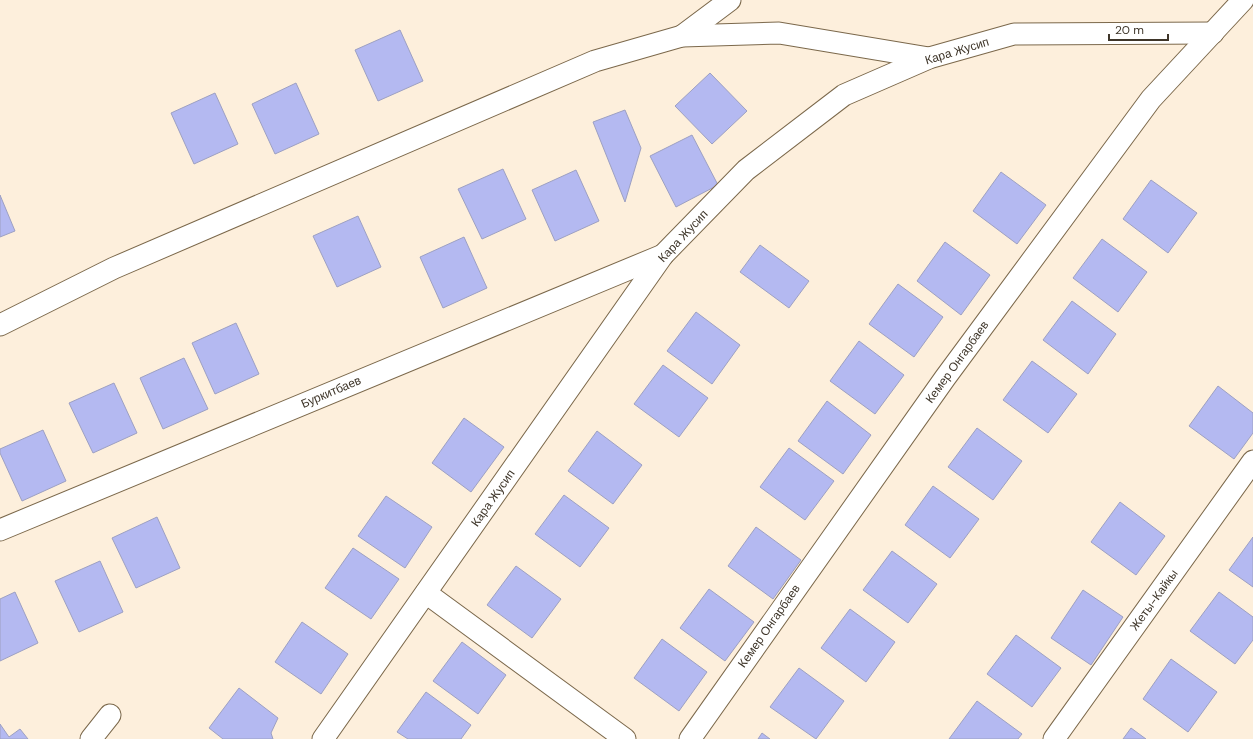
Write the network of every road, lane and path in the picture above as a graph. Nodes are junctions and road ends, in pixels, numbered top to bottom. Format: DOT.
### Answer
graph roads {
  1 [pos="730,0"];
  2 [pos="1243,0"];
  3 [pos="1213,33"];
  4 [pos="682,36"];
  5 [pos="929,58"];
  6 [pos="663,255"];
  7 [pos="0,325"];
  8 [pos="1253,461"];
  9 [pos="0,530"];
  10 [pos="426,593"];
  11 [pos="110,715"];
  12 [pos="91,739"];
  13 [pos="323,739"];
  14 [pos="625,739"];
  15 [pos="690,739"];
  16 [pos="1054,739"];
  1 -- 4 [label="street"];
  2 -- 3 [label="street, Кемер Онгарбаев"];
  3 -- 5 [label="street, Кара Жусип"];
  3 -- 15 [label="street, Кемер Онгарбаев"];
  4 -- 5 [label="street"];
  4 -- 7 [label="street"];
  5 -- 6 [label="street, Кара Жусип"];
  6 -- 9 [label="street, Буркитбаев"];
  6 -- 10 [label="street, Кара Жусип"];
  8 -- 16 [label="street, Жеты-Кайкы"];
  10 -- 13 [label="street, Кара Жусип"];
  10 -- 14 [label="street"];
  11 -- 12 [label="street"];
}
